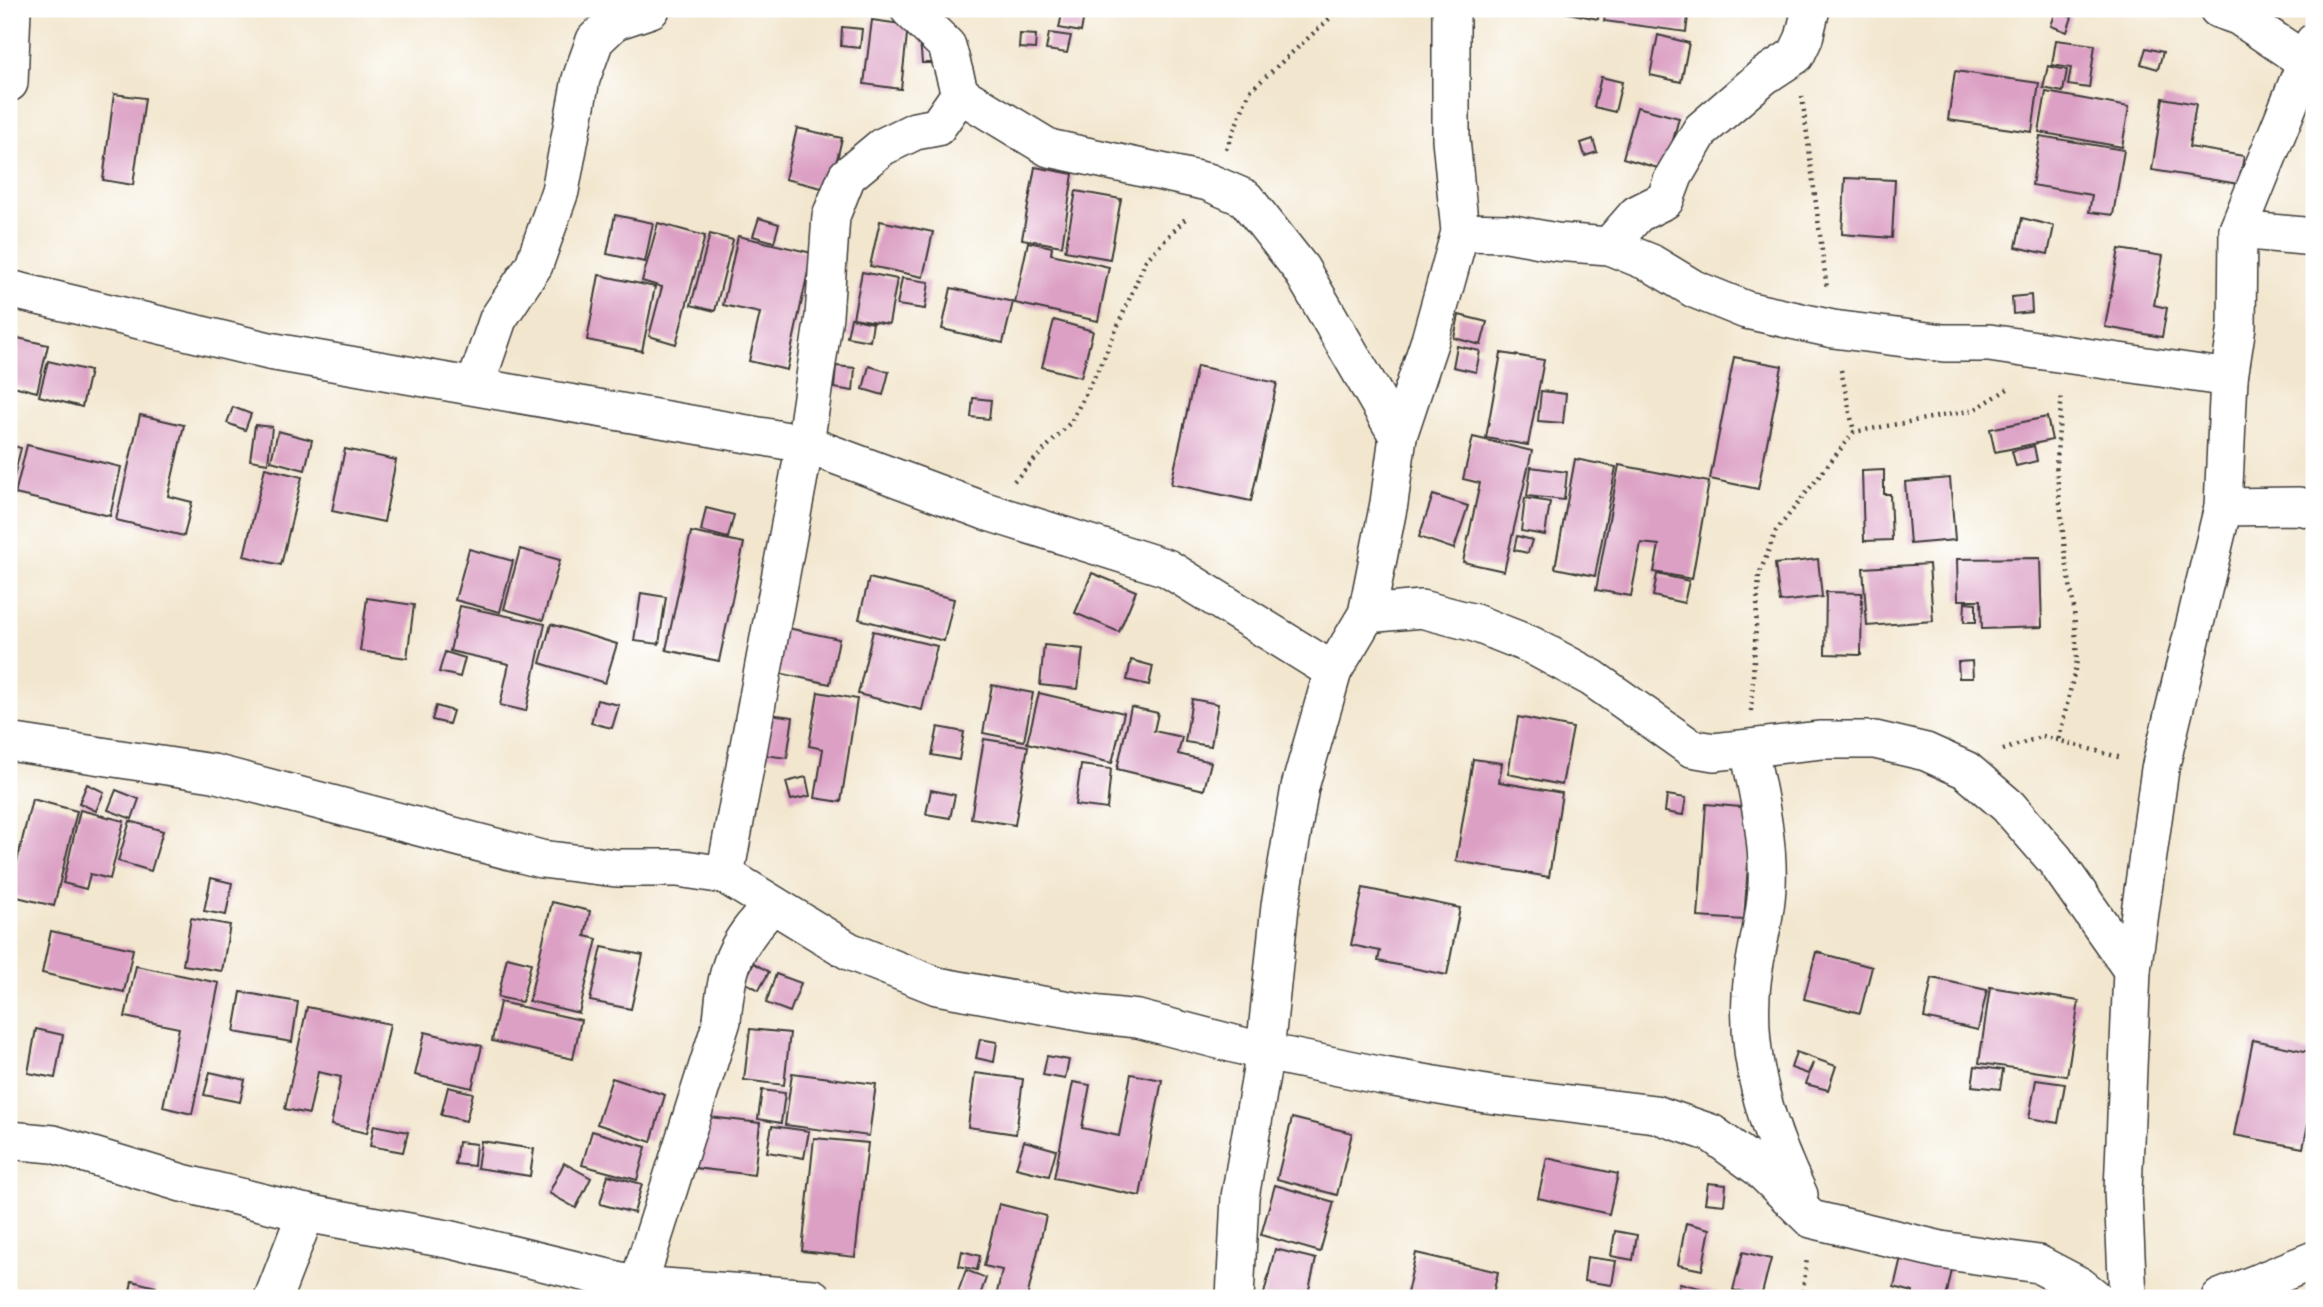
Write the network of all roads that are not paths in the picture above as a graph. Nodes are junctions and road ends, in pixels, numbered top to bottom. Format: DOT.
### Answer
graph roads {
  1 [pos="12,9"];
  2 [pos="651,9"];
  3 [pos="909,9"];
  4 [pos="1451,9"];
  5 [pos="1811,9"];
  6 [pos="2218,9"];
  7 [pos="600,15"];
  8 [pos="2311,53"];
  9 [pos="9,83"];
  10 [pos="960,94"];
  11 [pos="2238,230"];
  12 [pos="1460,232"];
  13 [pos="2314,237"];
  14 [pos="1609,246"];
  15 [pos="9,289"];
  16 [pos="2229,378"];
  17 [pos="475,386"];
  18 [pos="1398,436"];
  19 [pos="805,444"];
  20 [pos="2223,507"];
  21 [pos="2314,509"];
  22 [pos="1367,614"];
  23 [pos="1333,671"];
  24 [pos="9,742"];
  25 [pos="1749,749"];
  26 [pos="725,875"];
  27 [pos="772,905"];
  28 [pos="2132,970"];
  29 [pos="1265,1052"];
  30 [pos="9,1140"];
  31 [pos="306,1213"];
  32 [pos="1811,1219"];
  33 [pos="2314,1260"];
  34 [pos="635,1292"];
  35 [pos="273,1298"];
  36 [pos="813,1298"];
  37 [pos="1235,1298"];
  38 [pos="2095,1298"];
  39 [pos="2128,1298"];
  40 [pos="2220,1298"];
  1 -- 9 [label="street"];
  2 -- 7 [label="street"];
  3 -- 10 [label="street"];
  4 -- 12 [label="street"];
  5 -- 14 [label="street"];
  6 -- 8 [label="street"];
  7 -- 17 [label="street"];
  8 -- 11 [label="street"];
  10 -- 18 [label="street"];
  10 -- 19 [label="street"];
  11 -- 13 [label="street"];
  11 -- 16 [label="street"];
  12 -- 14 [label="street"];
  12 -- 18 [label="street"];
  14 -- 16 [label="street"];
  15 -- 17 [label="street"];
  16 -- 20 [label="street"];
  17 -- 19 [label="street"];
  18 -- 22 [label="street"];
  19 -- 23 [label="street"];
  19 -- 26 [label="street"];
  20 -- 21 [label="street"];
  20 -- 28 [label="street"];
  22 -- 23 [label="street"];
  22 -- 25 [label="street"];
  23 -- 29 [label="street"];
  24 -- 26 [label="street"];
  25 -- 28 [label="street"];
  25 -- 32 [label="street"];
  26 -- 27 [label="street"];
  27 -- 29 [label="street"];
  27 -- 34 [label="street"];
  28 -- 39 [label="street"];
  29 -- 32 [label="street"];
  29 -- 37 [label="street"];
  30 -- 31 [label="street"];
  31 -- 34 [label="street"];
  31 -- 35 [label="street"];
  32 -- 38 [label="street"];
  33 -- 40 [label="street"];
  34 -- 36 [label="street"];
}
